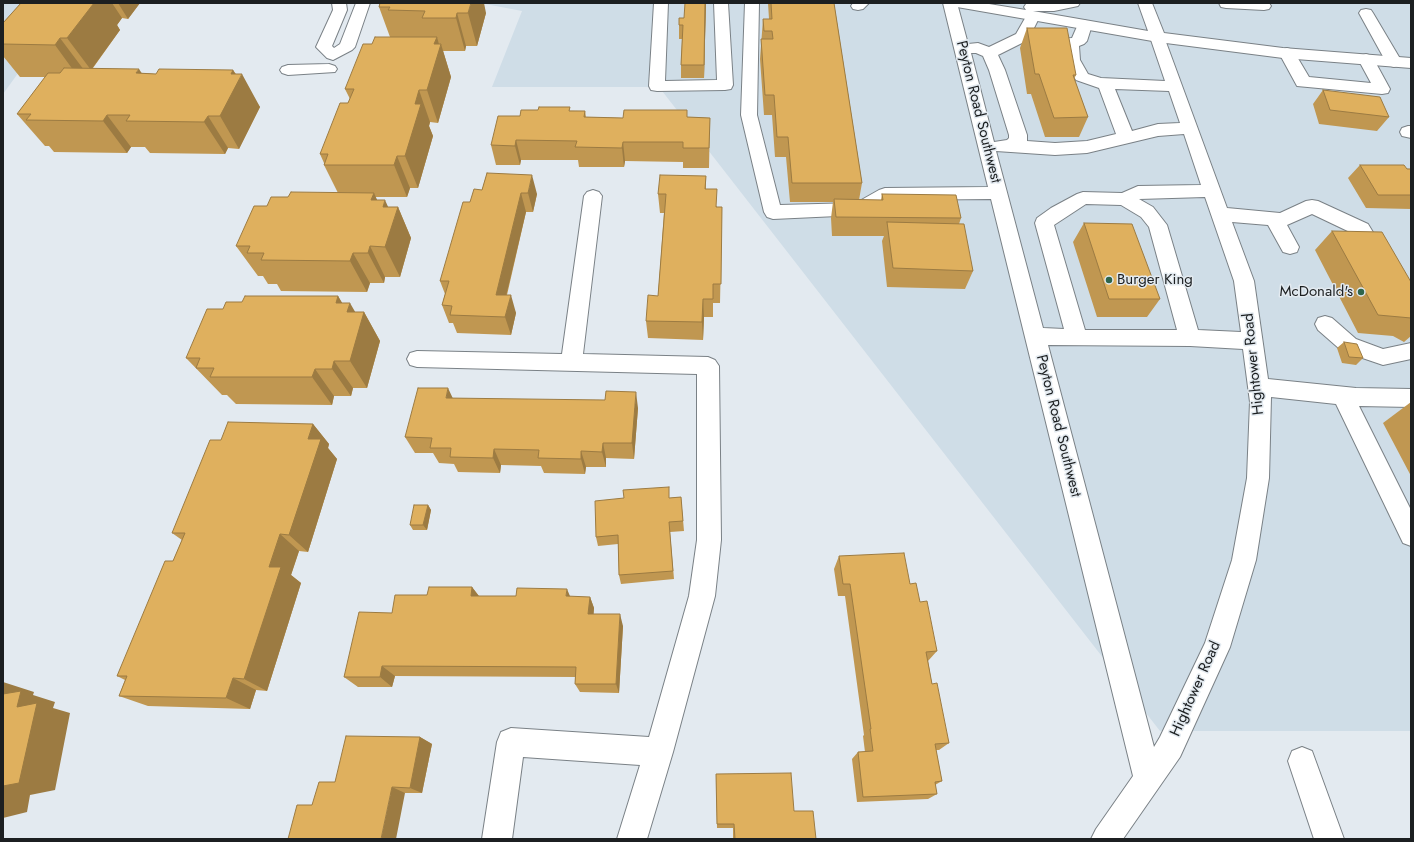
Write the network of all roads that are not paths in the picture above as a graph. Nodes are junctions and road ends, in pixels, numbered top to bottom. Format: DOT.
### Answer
graph roads {
  1 [pos="661,3"];
  2 [pos="721,3"];
  3 [pos="752,3"];
  4 [pos="950,3"];
  5 [pos="957,3"];
  6 [pos="1073,3"];
  7 [pos="1145,3"];
  8 [pos="1226,4"];
  9 [pos="362,6"];
  10 [pos="974,6"];
  11 [pos="1264,6"];
  12 [pos="340,7"];
  13 [pos="1366,13"];
  14 [pos="1033,16"];
  15 [pos="1084,25"];
  16 [pos="1022,37"];
  17 [pos="1158,37"];
  18 [pos="1071,44"];
  19 [pos="962,49"];
  20 [pos="989,52"];
  21 [pos="1287,53"];
  22 [pos="1366,60"];
  23 [pos="1394,62"];
  24 [pos="1411,63"];
  25 [pos="329,69"];
  26 [pos="288,70"];
  27 [pos="1105,83"];
  28 [pos="1175,86"];
  29 [pos="1190,128"];
  30 [pos="1126,137"];
  31 [pos="1011,145"];
  32 [pos="987,147"];
  33 [pos="1212,191"];
  34 [pos="999,193"];
  35 [pos="593,196"];
  36 [pos="1125,199"];
  37 [pos="1220,214"];
  38 [pos="1274,219"];
  39 [pos="1290,247"];
  40 [pos="1388,274"];
  41 [pos="1325,324"];
  42 [pos="1075,331"];
  43 [pos="1035,336"];
  44 [pos="1190,338"];
  45 [pos="1252,341"];
  46 [pos="1411,351"];
  47 [pos="417,359"];
  48 [pos="571,363"];
  49 [pos="1259,387"];
  50 [pos="1343,396"];
  51 [pos="1411,398"];
  52 [pos="1411,535"];
  53 [pos="659,752"];
  54 [pos="1302,761"];
  55 [pos="1148,779"];
  56 [pos="497,839"];
  57 [pos="632,839"];
  58 [pos="1106,839"];
  59 [pos="1329,839"];
  1 -- 2 [label="street"];
  3 -- 34 [label="street"];
  4 -- 19 [label="street, Peyton Road Southwest"];
  5 -- 10 [label="street"];
  6 -- 10 [label="street"];
  7 -- 17 [label="street, Hightower Road"];
  8 -- 11 [label="street"];
  9 -- 12 [label="street"];
  9 -- 12 [label="street"];
  10 -- 14 [label="street"];
  13 -- 23 [label="street"];
  14 -- 15 [label="street"];
  14 -- 16 [label="street"];
  15 -- 17 [label="street"];
  15 -- 18 [label="street"];
  16 -- 18 [label="street"];
  16 -- 20 [label="street"];
  17 -- 21 [label="street"];
  17 -- 28 [label="street, Hightower Road"];
  18 -- 27 [label="street"];
  19 -- 20 [label="street"];
  19 -- 32 [label="street, Peyton Road Southwest"];
  20 -- 31 [label="street"];
  21 -- 22 [label="street"];
  21 -- 22 [label="street"];
  22 -- 23 [label="street"];
  23 -- 24 [label="street"];
  25 -- 26 [label="street"];
  27 -- 28 [label="street"];
  27 -- 30 [label="street"];
  28 -- 29 [label="street, Hightower Road"];
  29 -- 30 [label="street"];
  29 -- 33 [label="street, Hightower Road"];
  30 -- 31 [label="street"];
  31 -- 32 [label="street"];
  32 -- 34 [label="street, Peyton Road Southwest"];
  33 -- 36 [label="street"];
  33 -- 37 [label="street, Hightower Road"];
  34 -- 43 [label="street, Peyton Road Southwest"];
  35 -- 48 [label="street"];
  36 -- 42 [label="street"];
  36 -- 44 [label="street"];
  37 -- 38 [label="street"];
  37 -- 45 [label="street, Hightower Road"];
  38 -- 39 [label="street"];
  38 -- 40 [label="street"];
  41 -- 46 [label="street"];
  42 -- 43 [label="street"];
  42 -- 44 [label="street"];
  43 -- 55 [label="street, Peyton Road Southwest"];
  44 -- 45 [label="street"];
  45 -- 49 [label="street, Hightower Road"];
  47 -- 48 [label="street"];
  48 -- 53 [label="street"];
  49 -- 50 [label="street"];
  49 -- 55 [label="street, Hightower Road"];
  50 -- 51 [label="street"];
  50 -- 52 [label="street"];
  53 -- 56 [label="street"];
  53 -- 57 [label="street"];
  54 -- 59 [label="street"];
  55 -- 58 [label="street"];
}
